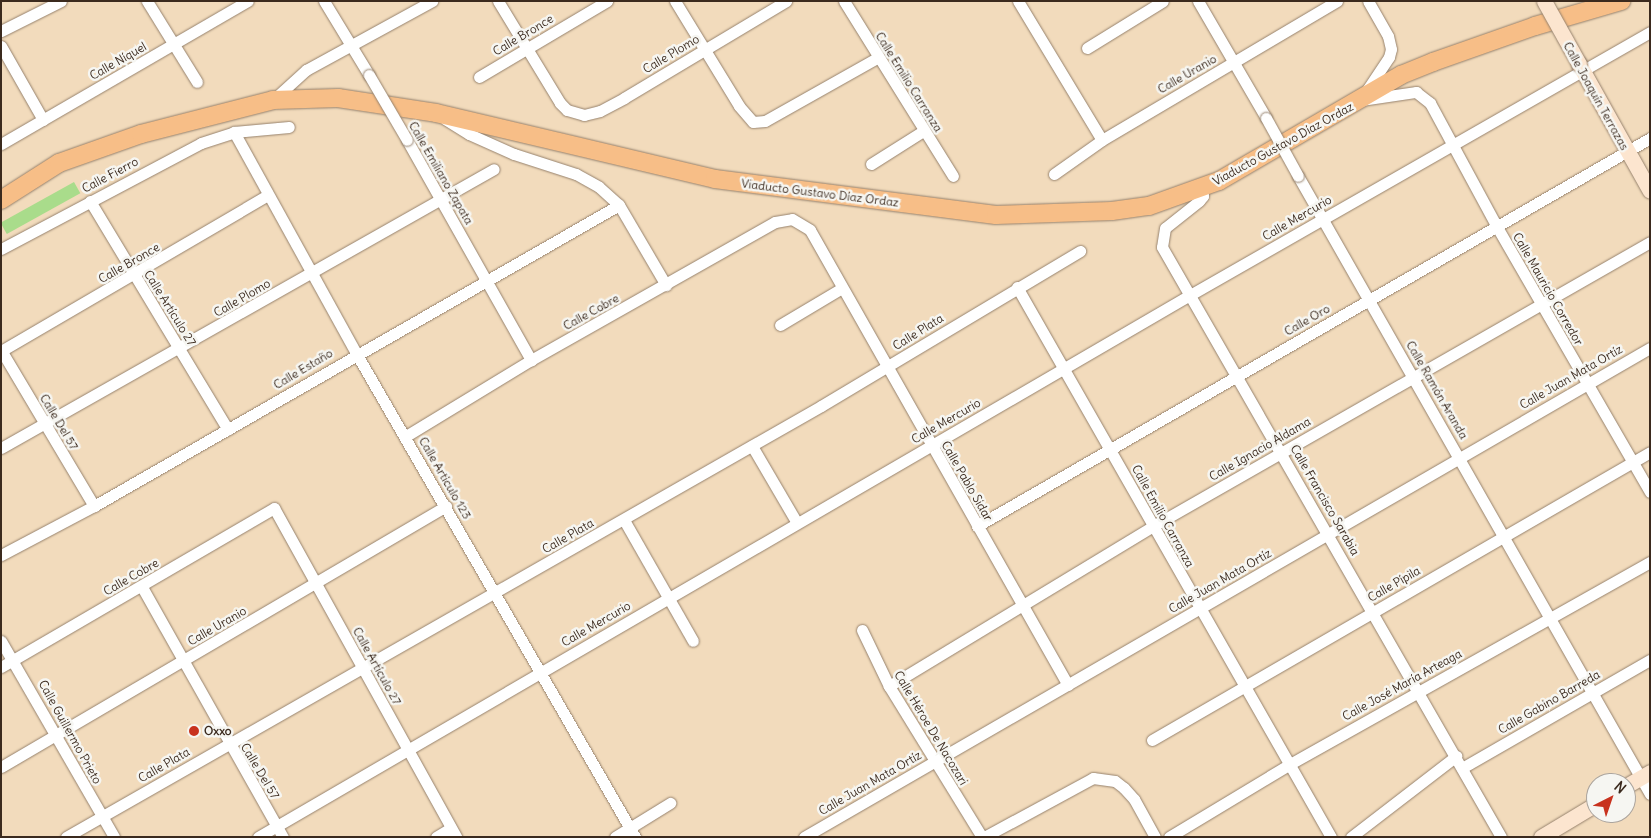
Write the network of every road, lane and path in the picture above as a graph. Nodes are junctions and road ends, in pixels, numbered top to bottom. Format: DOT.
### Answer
graph roads {
  1 [pos="61,1"];
  2 [pos="148,1"];
  3 [pos="248,1"];
  4 [pos="324,1"];
  5 [pos="432,1"];
  6 [pos="498,1"];
  7 [pos="606,1"];
  8 [pos="675,1"];
  9 [pos="786,1"];
  10 [pos="844,1"];
  11 [pos="1018,1"];
  12 [pos="1162,1"];
  13 [pos="1198,1"];
  14 [pos="1338,1"];
  15 [pos="1368,1"];
  16 [pos="1544,1"];
  17 [pos="1621,1"];
  18 [pos="1,31"];
  19 [pos="1650,32"];
  20 [pos="1,46"];
  21 [pos="173,46"];
  22 [pos="351,46"];
  23 [pos="1087,48"];
  24 [pos="526,49"];
  25 [pos="705,50"];
  26 [pos="878,58"];
  27 [pos="1233,63"];
  28 [pos="1581,68"];
  29 [pos="479,77"];
  30 [pos="197,82"];
  31 [pos="274,100"];
  32 [pos="1360,100"];
  33 [pos="436,113"];
  34 [pos="43,120"];
  35 [pos="289,127"];
  36 [pos="924,131"];
  37 [pos="234,132"];
  38 [pos="1650,138"];
  39 [pos="1102,140"];
  40 [pos="1,144"];
  41 [pos="1453,146"];
  42 [pos="1626,151"];
  43 [pos="871,164"];
  44 [pos="494,169"];
  45 [pos="1054,174"];
  46 [pos="953,176"];
  47 [pos="1202,188"];
  48 [pos="1650,190"];
  49 [pos="268,195"];
  50 [pos="441,198"];
  51 [pos="1,200"];
  52 [pos="90,201"];
  53 [pos="619,205"];
  54 [pos="792,219"];
  55 [pos="1323,219"];
  56 [pos="1497,227"];
  57 [pos="1650,242"];
  58 [pos="1,249"];
  59 [pos="1080,250"];
  60 [pos="313,273"];
  61 [pos="133,276"];
  62 [pos="486,281"];
  63 [pos="666,284"];
  64 [pos="1016,287"];
  65 [pos="842,288"];
  66 [pos="1190,294"];
  67 [pos="1370,299"];
  68 [pos="1542,305"];
  69 [pos="780,325"];
  70 [pos="1650,348"];
  71 [pos="180,349"];
  72 [pos="1,351"];
  73 [pos="356,353"];
  74 [pos="531,360"];
  75 [pos="887,367"];
  76 [pos="1063,369"];
  77 [pos="1237,375"];
  78 [pos="1413,377"];
  79 [pos="1586,383"];
  80 [pos="44,425"];
  81 [pos="228,430"];
  82 [pos="406,436"];
  83 [pos="932,445"];
  84 [pos="752,446"];
  85 [pos="1,448"];
  86 [pos="1109,449"];
  87 [pos="1282,452"];
  88 [pos="1650,452"];
  89 [pos="1459,458"];
  90 [pos="1632,461"];
  91 [pos="1650,492"];
  92 [pos="94,506"];
  93 [pos="446,506"];
  94 [pos="274,508"];
  95 [pos="624,520"];
  96 [pos="797,523"];
  97 [pos="977,526"];
  98 [pos="1153,526"];
  99 [pos="1329,534"];
  100 [pos="1504,537"];
  101 [pos="1,554"];
  102 [pos="1650,562"];
  103 [pos="316,585"];
  104 [pos="142,587"];
  105 [pos="495,593"];
  106 [pos="668,598"];
  107 [pos="1022,604"];
  108 [pos="1200,608"];
  109 [pos="1373,611"];
  110 [pos="1550,618"];
  111 [pos="862,630"];
  112 [pos="1,641"];
  113 [pos="693,641"];
  114 [pos="14,660"];
  115 [pos="1650,660"];
  116 [pos="183,662"];
  117 [pos="1,667"];
  118 [pos="362,669"];
  119 [pos="539,672"];
  120 [pos="1068,685"];
  121 [pos="889,686"];
  122 [pos="1244,686"];
  123 [pos="1419,691"];
  124 [pos="1592,692"];
  125 [pos="57,736"];
  126 [pos="1152,740"];
  127 [pos="228,744"];
  128 [pos="407,748"];
  129 [pos="1456,756"];
  130 [pos="936,762"];
  131 [pos="1290,764"];
  132 [pos="1,767"];
  133 [pos="1462,768"];
  134 [pos="1645,775"];
  135 [pos="1650,794"];
  136 [pos="670,804"];
  137 [pos="1586,810"];
  138 [pos="102,816"];
  139 [pos="277,826"];
  140 [pos="454,832"];
  141 [pos="632,832"];
  142 [pos="66,837"];
  143 [pos="114,837"];
  144 [pos="258,837"];
  145 [pos="283,837"];
  146 [pos="436,837"];
  147 [pos="615,837"];
  148 [pos="804,837"];
  149 [pos="983,837"];
  150 [pos="1156,837"];
  151 [pos="1169,837"];
  152 [pos="1331,837"];
  153 [pos="1351,837"];
  154 [pos="1501,837"];
  155 [pos="1541,837"];
  1 -- 18 [label="street"];
  2 -- 21 [label="street"];
  3 -- 21 [label="street, Calle Níquel"];
  4 -- 22 [label="street, Calle Emiliano Zapata"];
  5 -- 22 [label="street"];
  6 -- 24 [label="street"];
  7 -- 24 [label="street, Calle Bronce"];
  8 -- 25 [label="street"];
  9 -- 25 [label="street, Calle Plomo"];
  10 -- 26 [label="street, Calle Emilio Carranza"];
  11 -- 39 [label="street"];
  12 -- 23 [label="street"];
  13 -- 27 [label="street, Calle Ramón Aranda"];
  14 -- 27 [label="street, Calle Uranio"];
  15 -- 32 [label="street"];
  16 -- 28 [label="street, Calle Joaquín Terrazas, bridge"];
  17 -- 32 [label="main road, Viaducto Gustavo Díaz Ordaz"];
  19 -- 28 [label="street, Calle Mercurio"];
  20 -- 34 [label="street"];
  21 -- 30 [label="street"];
  21 -- 34 [label="street, Calle Níquel"];
  22 -- 31 [label="street"];
  22 -- 50 [label="street, Calle Emiliano Zapata, bridge"];
  24 -- 25 [label="street, Calle Plomo"];
  24 -- 29 [label="street, Calle Bronce"];
  25 -- 26 [label="street"];
  26 -- 36 [label="street, Calle Emilio Carranza"];
  27 -- 39 [label="street, Calle Uranio"];
  27 -- 55 [label="street, Calle Ramón Aranda, bridge"];
  28 -- 41 [label="street, Calle Mercurio"];
  28 -- 42 [label="street, Calle Joaquín Terrazas"];
  31 -- 33 [label="main road, Viaducto Gustavo Díaz Ordaz"];
  31 -- 51 [label="main road, Viaducto Gustavo Díaz Ordaz"];
  32 -- 41 [label="street, Calle Mauricio Corredor"];
  32 -- 47 [label="main road, Viaducto Gustavo Díaz Ordaz"];
  33 -- 47 [label="main road, Viaducto Gustavo Díaz Ordaz"];
  33 -- 53 [label="street"];
  34 -- 40 [label="street, Calle Níquel"];
  35 -- 37 [label="street, Calle Fierro"];
  36 -- 43 [label="street"];
  36 -- 46 [label="street, Calle Emilio Carranza"];
  37 -- 49 [label="street, Calle Artículo 123"];
  37 -- 52 [label="street, Calle Fierro"];
  38 -- 42 [label="street, Calle Oro"];
  39 -- 45 [label="street, Calle Uranio"];
  41 -- 55 [label="street, Calle Mercurio"];
  41 -- 56 [label="street, Calle Mauricio Corredor"];
  42 -- 48 [label="street, Calle Joaquín Terrazas"];
  42 -- 56 [label="street, Calle Oro"];
  44 -- 50 [label="street, Calle Plomo"];
  47 -- 66 [label="street, Calle Francisco Sarabia"];
  49 -- 60 [label="street, Calle Artículo 123"];
  49 -- 61 [label="street, Calle Bronce"];
  50 -- 60 [label="street, Calle Plomo"];
  50 -- 62 [label="street, Calle Emiliano Zapata"];
  52 -- 58 [label="street, Calle Fierro"];
  52 -- 61 [label="street, Calle Artículo 27"];
  53 -- 62 [label="street, Calle Estaño"];
  53 -- 63 [label="street"];
  54 -- 63 [label="street, Calle Cobre"];
  54 -- 65 [label="street, Calle Pablo Sidar"];
  55 -- 66 [label="street, Calle Mercurio"];
  55 -- 67 [label="street, Calle Ramón Aranda"];
  56 -- 67 [label="street, Calle Oro"];
  56 -- 68 [label="street, Calle Mauricio Corredor"];
  57 -- 68 [label="street, Calle Ignacio Aldama"];
  59 -- 64 [label="street, Calle Plata"];
  60 -- 71 [label="street, Calle Plomo"];
  60 -- 73 [label="street, Calle Artículo 123"];
  61 -- 71 [label="street, Calle Artículo 27"];
  61 -- 72 [label="street, Calle Bronce"];
  62 -- 73 [label="street, Calle Estaño"];
  62 -- 74 [label="street, Calle Emiliano Zapata"];
  63 -- 74 [label="street, Calle Cobre"];
  64 -- 75 [label="street, Calle Plata"];
  64 -- 76 [label="street, Calle Emilio Carranza"];
  65 -- 69 [label="street"];
  65 -- 75 [label="street, Calle Pablo Sidar"];
  66 -- 76 [label="street, Calle Mercurio"];
  66 -- 77 [label="street, Calle Francisco Sarabia"];
  67 -- 77 [label="street, Calle Oro"];
  67 -- 78 [label="street, Calle Ramón Aranda"];
  68 -- 78 [label="street, Calle Ignacio Aldama"];
  68 -- 79 [label="street, Calle Mauricio Corredor"];
  70 -- 79 [label="street, Calle Juan Mata Ortíz"];
  71 -- 80 [label="street, Calle Plomo"];
  71 -- 81 [label="street, Calle Artículo 27"];
  72 -- 80 [label="street, Calle Del 57"];
  73 -- 81 [label="street, Calle Estaño"];
  73 -- 82 [label="street, Calle Artículo 123"];
  74 -- 82 [label="street, Calle Cobre"];
  75 -- 83 [label="street, Calle Pablo Sidar"];
  75 -- 84 [label="street, Calle Plata"];
  76 -- 83 [label="street, Calle Mercurio"];
  76 -- 86 [label="street, Calle Emilio Carranza"];
  77 -- 86 [label="street, Calle Oro"];
  77 -- 87 [label="street, Calle Francisco Sarabia"];
  78 -- 87 [label="street, Calle Ignacio Aldama"];
  78 -- 89 [label="street, Calle Ramón Aranda"];
  79 -- 89 [label="street, Calle Juan Mata Ortíz"];
  79 -- 90 [label="street, Calle Mauricio Corredor"];
  80 -- 85 [label="street, Calle Plomo"];
  80 -- 92 [label="street, Calle Del 57"];
  81 -- 92 [label="street, Calle Estaño"];
  82 -- 93 [label="street, Calle Artículo 123"];
  83 -- 96 [label="street, Calle Mercurio"];
  83 -- 97 [label="street, Calle Pablo Sidar"];
  84 -- 95 [label="street, Calle Plata"];
  84 -- 96 [label="street"];
  86 -- 97 [label="street, Calle Oro"];
  86 -- 98 [label="street, Calle Emilio Carranza"];
  87 -- 98 [label="street, Calle Ignacio Aldama"];
  87 -- 99 [label="street, Calle Francisco Sarabia"];
  88 -- 90 [label="street, Calle Pípila"];
  89 -- 99 [label="street, Calle Juan Mata Ortíz"];
  89 -- 100 [label="street, Calle Ramón Aranda"];
  90 -- 91 [label="street, Calle Mauricio Corredor"];
  90 -- 100 [label="street, Calle Pípila"];
  92 -- 101 [label="street, Calle Estaño"];
  93 -- 103 [label="street, Calle Uranio"];
  93 -- 105 [label="street, Calle Artículo 123"];
  94 -- 103 [label="street, Calle Artículo 27"];
  94 -- 104 [label="street, Calle Cobre"];
  95 -- 105 [label="street, Calle Plata"];
  95 -- 106 [label="street"];
  96 -- 106 [label="street, Calle Mercurio"];
  97 -- 107 [label="street, Calle Pablo Sidar"];
  98 -- 107 [label="street, Calle Ignacio Aldama"];
  98 -- 108 [label="street, Calle Emilio Carranza"];
  99 -- 108 [label="street, Calle Juan Mata Ortíz"];
  99 -- 109 [label="street, Calle Francisco Sarabia"];
  100 -- 109 [label="street, Calle Pípila"];
  100 -- 110 [label="street, Calle Ramón Aranda"];
  102 -- 110 [label="street, Calle José María Arteaga"];
  103 -- 116 [label="street, Calle Uranio"];
  103 -- 118 [label="street, Calle Artículo 27"];
  104 -- 114 [label="street, Calle Cobre"];
  104 -- 116 [label="street, Calle Del 57"];
  105 -- 118 [label="street, Calle Plata"];
  105 -- 119 [label="street, Calle Artículo 123"];
  106 -- 113 [label="street"];
  106 -- 119 [label="street, Calle Mercurio"];
  107 -- 120 [label="street, Calle Pablo Sidar"];
  107 -- 121 [label="street, Calle Ignacio Aldama"];
  108 -- 120 [label="street, Calle Juan Mata Ortíz"];
  108 -- 122 [label="street, Calle Emilio Carranza"];
  109 -- 122 [label="street, Calle Pípila"];
  109 -- 123 [label="street, Calle Francisco Sarabia"];
  110 -- 123 [label="street, Calle José María Arteaga"];
  110 -- 124 [label="street, Calle Ramón Aranda"];
  111 -- 121 [label="street, Calle Héroe De Nacozari"];
  112 -- 114 [label="street, Calle Guillermo Prieto"];
  114 -- 117 [label="street, Calle Cobre"];
  114 -- 125 [label="street, Calle Guillermo Prieto"];
  115 -- 124 [label="street, Calle Gabino Barreda"];
  116 -- 125 [label="street, Calle Uranio"];
  116 -- 127 [label="street, Calle Del 57"];
  118 -- 127 [label="street, Calle Plata"];
  118 -- 128 [label="street, Calle Artículo 27"];
  119 -- 128 [label="street, Calle Mercurio"];
  119 -- 141 [label="street, Calle Artículo 123"];
  120 -- 130 [label="street, Calle Juan Mata Ortíz"];
  121 -- 130 [label="street, Calle Héroe De Nacozari"];
  122 -- 126 [label="street, Calle Pípila"];
  122 -- 131 [label="street, Calle Emilio Carranza"];
  123 -- 129 [label="street, Calle Francisco Sarabia"];
  123 -- 131 [label="street, Calle José María Arteaga"];
  124 -- 133 [label="street, Calle Gabino Barreda"];
  124 -- 134 [label="street, Calle Ramón Aranda"];
  125 -- 132 [label="street, Calle Uranio"];
  125 -- 138 [label="street, Calle Guillermo Prieto"];
  127 -- 138 [label="street, Calle Plata"];
  127 -- 139 [label="street, Calle Del 57"];
  128 -- 139 [label="street, Calle Mercurio"];
  128 -- 140 [label="street, Calle Artículo 27"];
  129 -- 133 [label="street, Calle Francisco Sarabia"];
  129 -- 153 [label="street"];
  130 -- 148 [label="street, Calle Juan Mata Ortíz"];
  130 -- 149 [label="street, Calle Héroe De Nacozari"];
  131 -- 151 [label="street, Calle José María Arteaga"];
  131 -- 152 [label="street, Calle Emilio Carranza"];
  133 -- 154 [label="street, Calle Francisco Sarabia"];
  134 -- 135 [label="street, Calle Ramón Aranda"];
  136 -- 141 [label="street"];
  137 -- 155 [label="street"];
  138 -- 142 [label="street, Calle Plata"];
  138 -- 143 [label="street, Calle Guillermo Prieto"];
  139 -- 144 [label="street, Calle Mercurio"];
  139 -- 145 [label="street, Calle Del 57"];
  140 -- 146 [label="street"];
  141 -- 147 [label="street"];
  149 -- 150 [label="street"];
}
